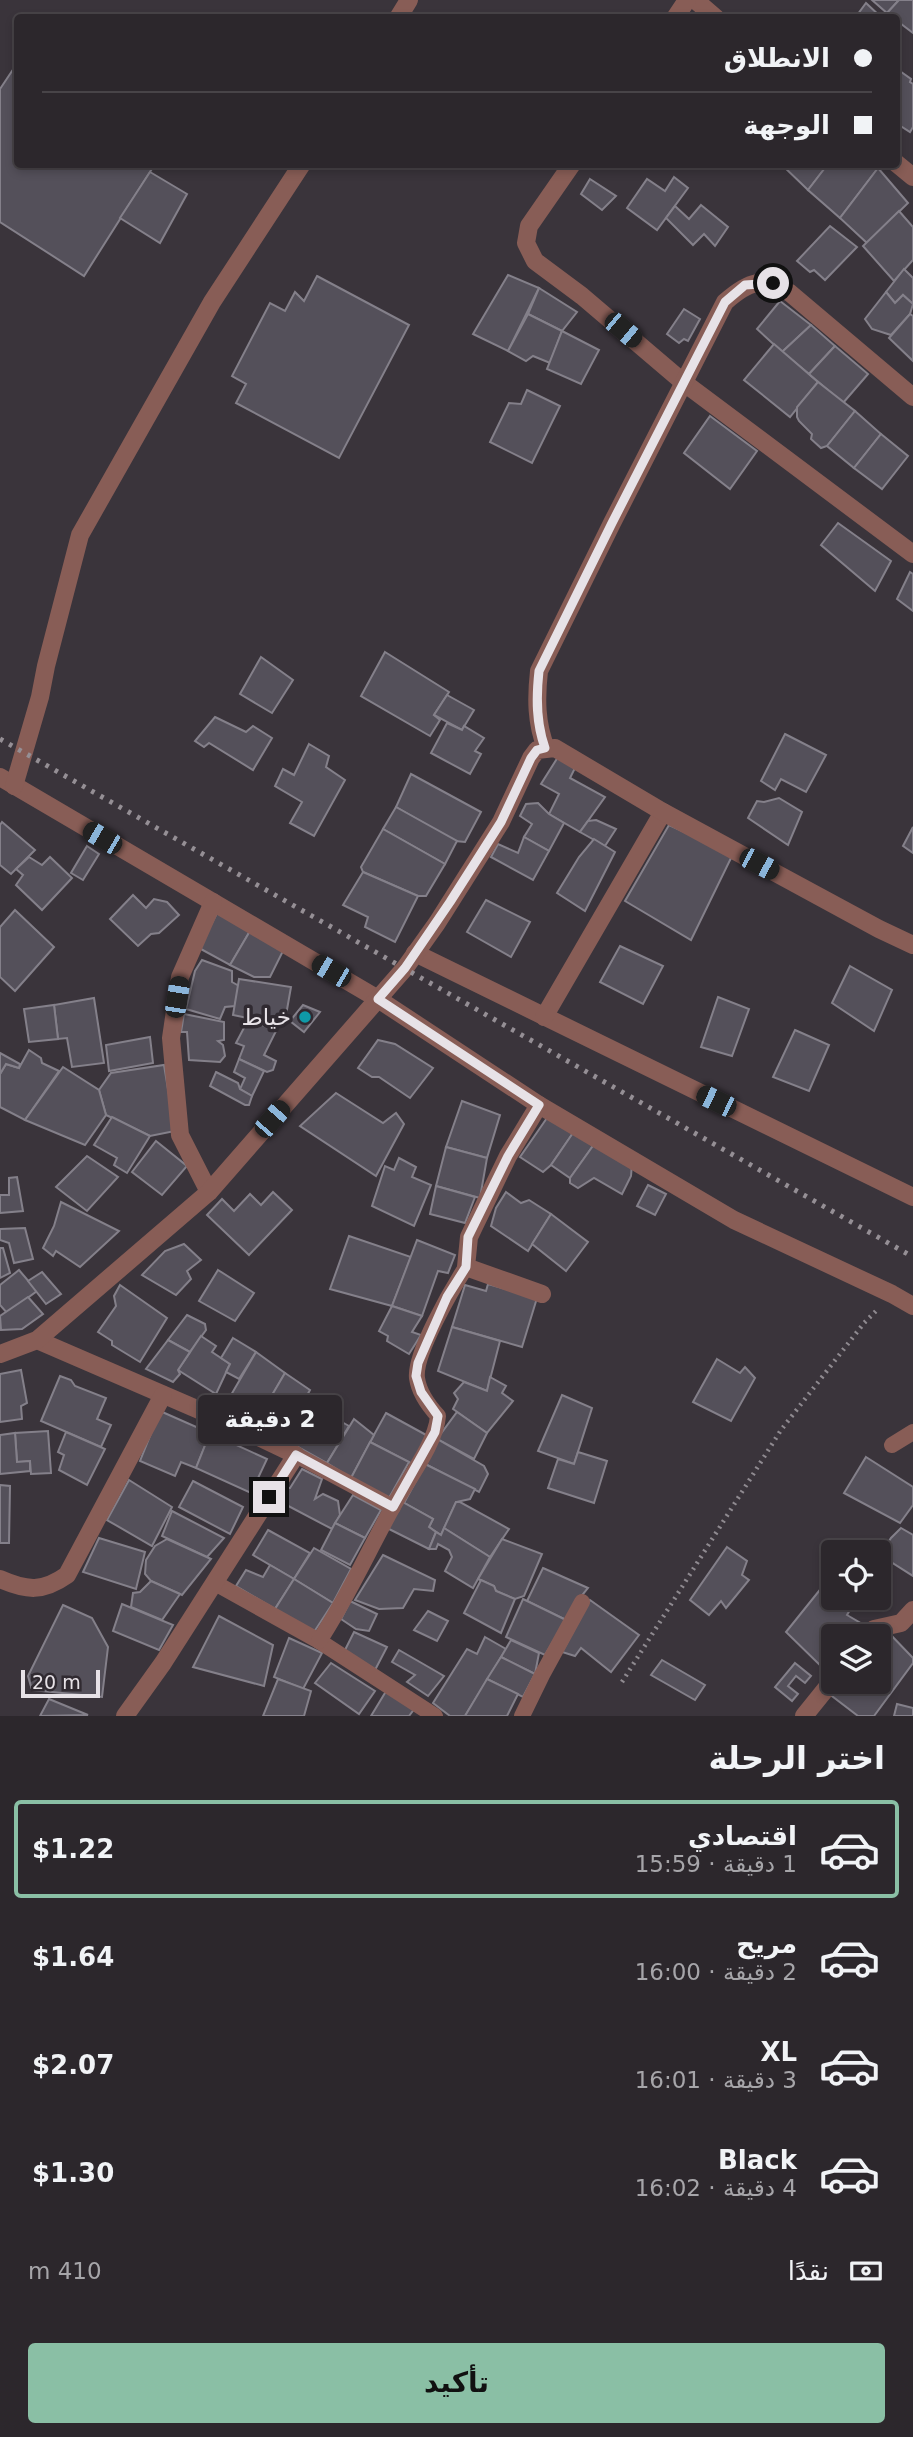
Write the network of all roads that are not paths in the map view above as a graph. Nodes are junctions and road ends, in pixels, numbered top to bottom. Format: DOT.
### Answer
graph roads {
  1 [pos="695,0"];
  2 [pos="711,14"];
  3 [pos="299,168"];
  4 [pos="569,168"];
  5 [pos="683,382"];
  6 [pos="913,397"];
  7 [pos="913,554"];
  8 [pos="545,748"];
  9 [pos="7,781"];
  10 [pos="663,812"];
  11 [pos="213,902"];
  12 [pos="913,945"];
  13 [pos="415,953"];
  14 [pos="378,999"];
  15 [pos="544,1017"];
  16 [pos="539,1105"];
  17 [pos="209,1192"];
  18 [pos="913,1197"];
  19 [pos="466,1267"];
  20 [pos="542,1294"];
  21 [pos="913,1307"];
  22 [pos="37,1340"];
  23 [pos="0,1354"];
  24 [pos="163,1395"];
  25 [pos="913,1432"];
  26 [pos="892,1445"];
  27 [pos="296,1455"];
  28 [pos="393,1507"];
  29 [pos="0,1578"];
  30 [pos="215,1583"];
  31 [pos="582,1602"];
  32 [pos="909,1623"];
  33 [pos="891,1626"];
  34 [pos="319,1641"];
  35 [pos="822,1694"];
  36 [pos="125,1716"];
  37 [pos="435,1716"];
  38 [pos="522,1716"];
  39 [pos="804,1716"];
  1 -- 2 [label="street"];
  3 -- 9 [label="street"];
  4 -- 5 [label="street"];
  5 -- 6 [label="street"];
  5 -- 7 [label="street"];
  5 -- 8 [label="street"];
  8 -- 10 [label="street"];
  8 -- 13 [label="street"];
  9 -- 11 [label="street"];
  10 -- 12 [label="street"];
  10 -- 15 [label="street"];
  11 -- 14 [label="street"];
  11 -- 17 [label="street"];
  13 -- 14 [label="street"];
  13 -- 15 [label="street"];
  14 -- 16 [label="street"];
  14 -- 17 [label="street"];
  15 -- 18 [label="street"];
  16 -- 19 [label="street"];
  16 -- 21 [label="street"];
  17 -- 22 [label="street"];
  19 -- 20 [label="street"];
  19 -- 28 [label="lane"];
  22 -- 23 [label="street"];
  22 -- 24 [label="street"];
  24 -- 27 [label="street"];
  24 -- 29 [label="street"];
  25 -- 26 [label="lane"];
  27 -- 28 [label="lane"];
  27 -- 30 [label="street"];
  28 -- 34 [label="lane"];
  30 -- 34 [label="lane"];
  30 -- 36 [label="street"];
  31 -- 38 [label="lane"];
  32 -- 33 [label="street"];
  34 -- 37 [label="lane"];
  35 -- 39 [label="street"];
}
